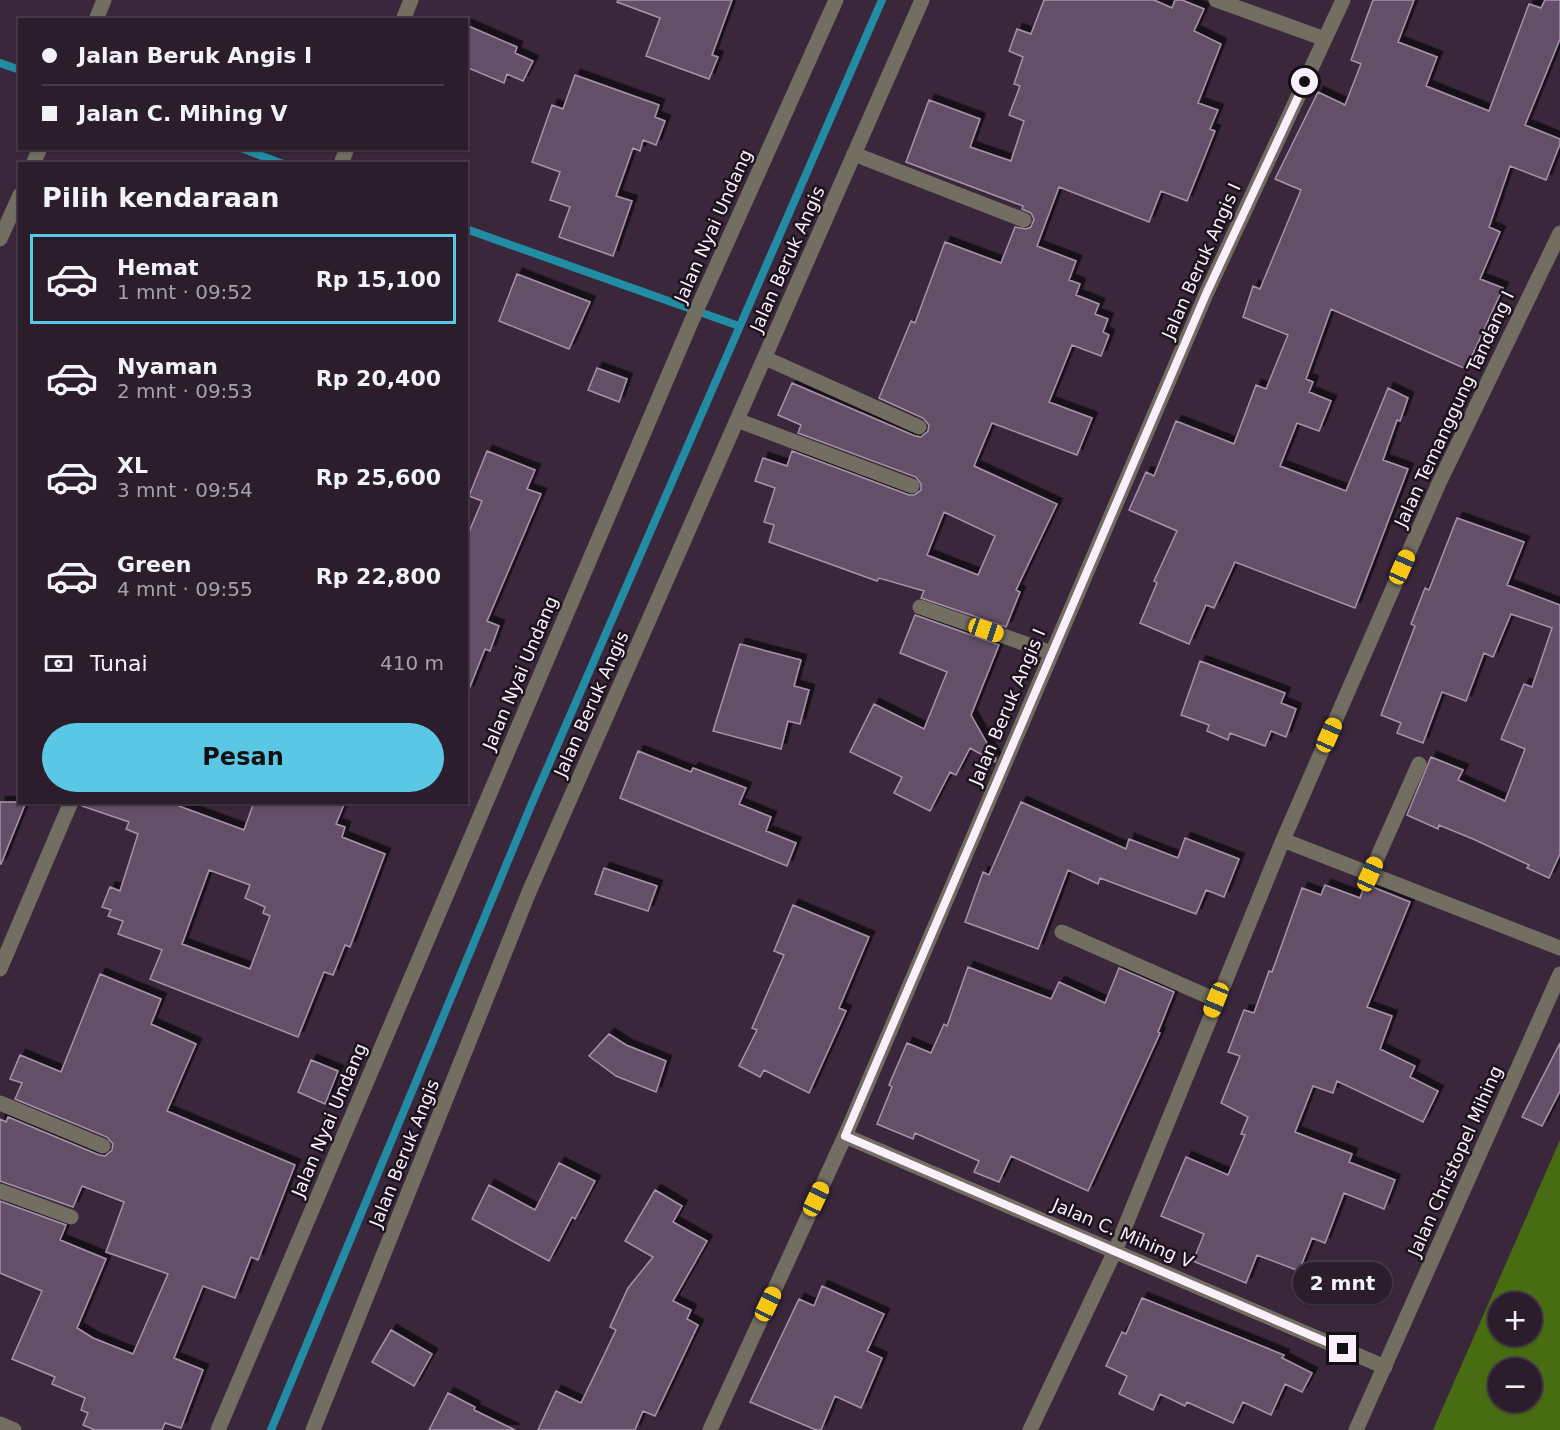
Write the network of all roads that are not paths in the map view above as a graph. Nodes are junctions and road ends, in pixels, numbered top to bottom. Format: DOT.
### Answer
graph roads {
  1 [pos="104,0"];
  2 [pos="411,0"];
  3 [pos="836,0"];
  4 [pos="922,0"];
  5 [pos="1216,0"];
  6 [pos="1343,0"];
  7 [pos="97,18"];
  8 [pos="403,18"];
  9 [pos="1325,39"];
  10 [pos="854,154"];
  11 [pos="18,199"];
  12 [pos="1024,220"];
  13 [pos="1560,233"];
  14 [pos="0,239"];
  15 [pos="765,358"];
  16 [pos="736,420"];
  17 [pos="919,427"];
  18 [pos="912,486"];
  19 [pos="920,607"];
  20 [pos="1052,653"];
  21 [pos="1419,764"];
  22 [pos="70,804"];
  23 [pos="1283,840"];
  24 [pos="1370,874"];
  25 [pos="1062,932"];
  26 [pos="1560,948"];
  27 [pos="0,969"];
  28 [pos="1560,974"];
  29 [pos="1216,1000"];
  30 [pos="0,1103"];
  31 [pos="845,1136"];
  32 [pos="103,1146"];
  33 [pos="0,1191"];
  34 [pos="71,1217"];
  35 [pos="1115,1251"];
  36 [pos="1384,1367"];
  37 [pos="0,1424"];
  38 [pos="14,1430"];
  39 [pos="218,1430"];
  40 [pos="313,1430"];
  41 [pos="710,1430"];
  42 [pos="1030,1430"];
  43 [pos="1356,1430"];
  1 -- 7 [label="street"];
  2 -- 8 [label="street"];
  3 -- 39 [label="street, Jalan Nyai Undang"];
  4 -- 10 [label="street, Jalan Beruk Angis"];
  5 -- 9 [label="street"];
  6 -- 9 [label="street, Jalan Beruk Angis I"];
  9 -- 20 [label="street, Jalan Beruk Angis I"];
  10 -- 12 [label="street"];
  10 -- 15 [label="street, Jalan Beruk Angis"];
  11 -- 14 [label="street"];
  13 -- 23 [label="street, Jalan Temanggung Tandang I"];
  15 -- 16 [label="street, Jalan Beruk Angis"];
  15 -- 17 [label="street"];
  16 -- 18 [label="street"];
  16 -- 40 [label="street, Jalan Beruk Angis"];
  19 -- 20 [label="street"];
  20 -- 31 [label="street, Jalan Beruk Angis I"];
  21 -- 24 [label="street"];
  22 -- 27 [label="street"];
  23 -- 24 [label="street"];
  23 -- 29 [label="street, Jalan Temanggung Tandang I"];
  24 -- 26 [label="street"];
  25 -- 29 [label="street"];
  28 -- 36 [label="street, Jalan Christopel Mihing"];
  29 -- 35 [label="street, Jalan Temanggung Tandang I"];
  30 -- 32 [label="street"];
  31 -- 35 [label="street, Jalan C. Mihing V"];
  31 -- 41 [label="street, Jalan Beruk Angis I"];
  33 -- 34 [label="street"];
  35 -- 36 [label="street, Jalan C. Mihing V"];
  35 -- 42 [label="street, Jalan Temanggung Tandang I"];
  36 -- 43 [label="street, Jalan Christopel Mihing"];
  37 -- 38 [label="street"];
}
